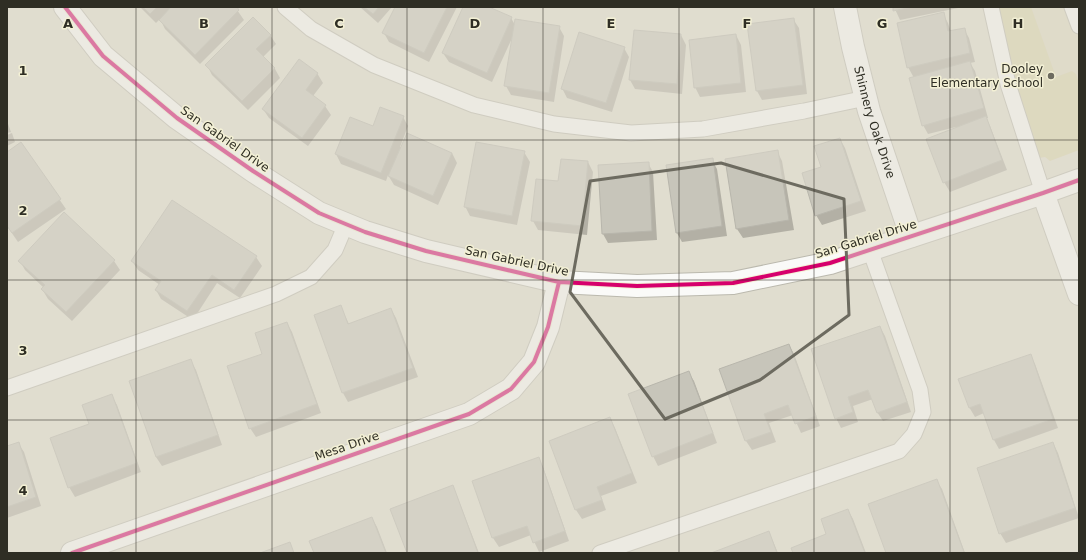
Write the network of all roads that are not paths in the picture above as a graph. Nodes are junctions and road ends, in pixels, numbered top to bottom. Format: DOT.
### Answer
graph roads {
  1 [pos="65,7"];
  2 [pos="285,7"];
  3 [pos="844,7"];
  4 [pos="991,7"];
  5 [pos="1072,7"];
  6 [pos="1079,26"];
  7 [pos="866,98"];
  8 [pos="1079,180"];
  9 [pos="1043,193"];
  10 [pos="346,224"];
  11 [pos="911,236"];
  12 [pos="870,250"];
  13 [pos="559,282"];
  14 [pos="1079,294"];
  15 [pos="7,388"];
  16 [pos="72,553"];
  17 [pos="600,553"];
  1 -- 10 [label="street, San Gabriel Drive"];
  2 -- 7 [label="lane"];
  3 -- 7 [label="street, Shinnery Oak Drive"];
  4 -- 9 [label="lane"];
  5 -- 6 [label="lane"];
  7 -- 11 [label="street, Shinnery Oak Drive"];
  8 -- 9 [label="street, San Gabriel Drive"];
  9 -- 11 [label="street, San Gabriel Drive"];
  9 -- 14 [label="street"];
  10 -- 13 [label="street, San Gabriel Drive"];
  10 -- 15 [label="lane"];
  11 -- 12 [label="street, San Gabriel Drive"];
  12 -- 13 [label="street, San Gabriel Drive"];
  12 -- 17 [label="lane"];
  13 -- 16 [label="street, Mesa Drive"];
}
